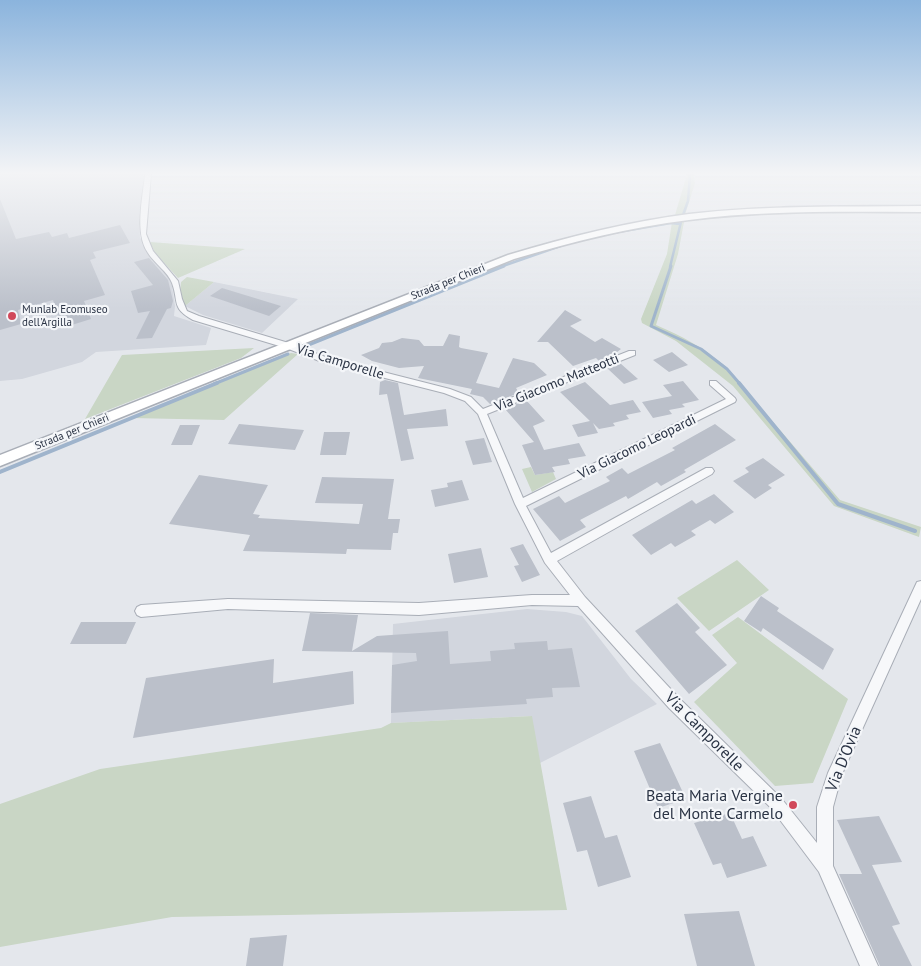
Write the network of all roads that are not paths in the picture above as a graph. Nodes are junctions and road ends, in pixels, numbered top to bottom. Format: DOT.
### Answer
graph roads {
  1 [pos="144,219"];
  2 [pos="682,219"];
  3 [pos="289,346"];
  4 [pos="632,353"];
  5 [pos="713,383"];
  6 [pos="482,413"];
  7 [pos="0,461"];
  8 [pos="709,471"];
  9 [pos="520,504"];
  10 [pos="549,560"];
  11 [pos="921,586"];
  12 [pos="581,601"];
  13 [pos="141,611"];
  14 [pos="825,866"];
  15 [pos="869,966"];
  1 -- 3 [label="street, Via Camporelle"];
  2 -- 3 [label="main road, Strada per Chieri"];
  3 -- 6 [label="street, Via Camporelle"];
  3 -- 7 [label="main road, Strada per Chieri"];
  4 -- 6 [label="street, Via Giacomo Matteotti"];
  5 -- 9 [label="street, Via Giacomo Leopardi"];
  6 -- 9 [label="street, Via Camporelle"];
  8 -- 10 [label="street"];
  9 -- 10 [label="street, Via Camporelle"];
  10 -- 12 [label="street, Via Camporelle"];
  11 -- 14 [label="street, Via D'Ovia"];
  12 -- 13 [label="street"];
  12 -- 14 [label="street, Via Camporelle"];
  14 -- 15 [label="street, Via D'Ovia"];
}
